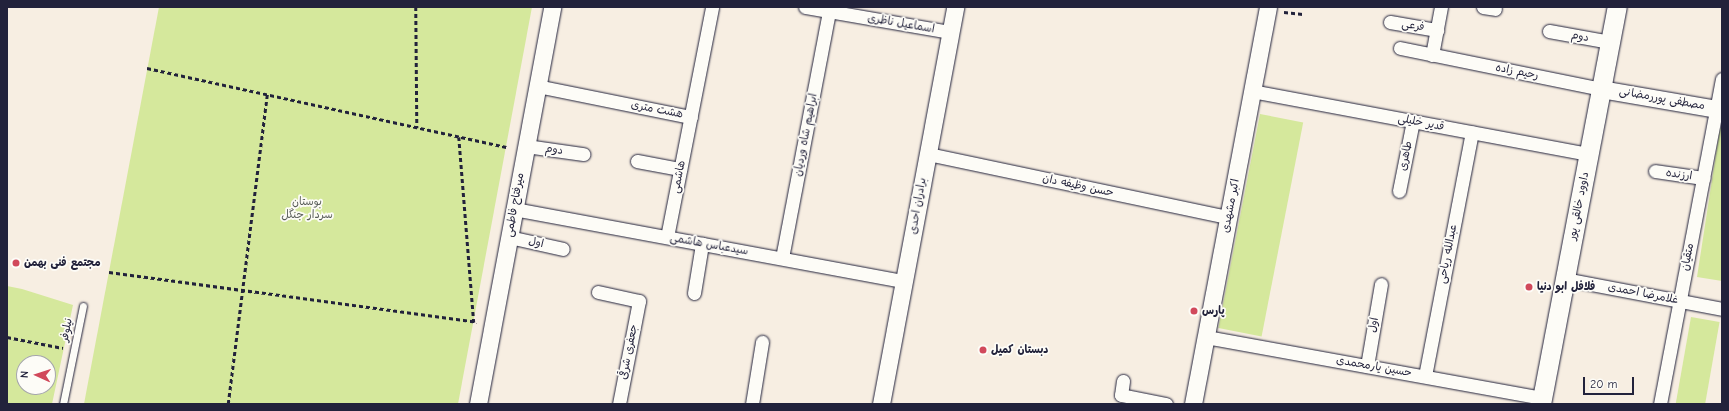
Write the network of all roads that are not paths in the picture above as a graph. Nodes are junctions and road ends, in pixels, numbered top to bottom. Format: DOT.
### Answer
graph roads {
  1 [pos="552,7"];
  2 [pos="712,7"];
  3 [pos="805,7"];
  4 [pos="955,7"];
  5 [pos="1268,7"];
  6 [pos="1441,7"];
  7 [pos="1617,7"];
  8 [pos="830,11"];
  9 [pos="1390,22"];
  10 [pos="1436,30"];
  11 [pos="1549,31"];
  12 [pos="950,32"];
  13 [pos="1610,42"];
  14 [pos="1400,48"];
  15 [pos="1432,55"];
  16 [pos="1722,79"];
  17 [pos="537,86"];
  18 [pos="1601,89"];
  19 [pos="1252,91"];
  20 [pos="1719,110"];
  21 [pos="690,117"];
  22 [pos="1413,121"];
  23 [pos="1472,132"];
  24 [pos="526,146"];
  25 [pos="583,154"];
  26 [pos="928,154"];
  27 [pos="1589,154"];
  28 [pos="637,161"];
  29 [pos="680,169"];
  30 [pos="1655,171"];
  31 [pos="1703,178"];
  32 [pos="1399,191"];
  33 [pos="514,209"];
  34 [pos="1228,217"];
  35 [pos="667,237"];
  36 [pos="509,238"];
  37 [pos="702,244"];
  38 [pos="563,249"];
  39 [pos="782,258"];
  40 [pos="1565,279"];
  41 [pos="904,281"];
  42 [pos="1381,284"];
  43 [pos="598,292"];
  44 [pos="694,292"];
  45 [pos="1679,301"];
  46 [pos="83,306"];
  47 [pos="1722,309"];
  48 [pos="1206,337"];
  49 [pos="762,342"];
  50 [pos="1367,366"];
  51 [pos="1425,376"];
  52 [pos="1123,381"];
  53 [pos="1120,400"];
  54 [pos="1542,401"];
  55 [pos="63,404"];
  56 [pos="478,404"];
  57 [pos="619,404"];
  58 [pos="752,404"];
  59 [pos="881,404"];
  60 [pos="1166,404"];
  61 [pos="1193,404"];
  62 [pos="1660,404"];
  1 -- 17 [label="street, میرفتاح فاطمی"];
  2 -- 21 [label="street, هشت متری"];
  3 -- 8 [label="street, اسماعیل ناظری"];
  4 -- 12 [label="street, برادران احدی"];
  5 -- 19 [label="street, اکبر مشهدی"];
  6 -- 10 [label="street"];
  7 -- 13 [label="main road, داوود خالقی پور"];
  8 -- 12 [label="street, اسماعیل ناظری"];
  8 -- 39 [label="street, ابراهیم شاه وردیان"];
  9 -- 10 [label="street, فرعی"];
  10 -- 15 [label="street"];
  11 -- 13 [label="street, دوم"];
  12 -- 26 [label="street, برادران احدی"];
  13 -- 18 [label="main road, داوود خالقی پور"];
  14 -- 15 [label="street"];
  15 -- 18 [label="street, رحیم زاده"];
  16 -- 20 [label="street, متقیان"];
  17 -- 21 [label="street, هشت متری"];
  17 -- 24 [label="street, میرفتاح فاطمی"];
  18 -- 20 [label="street, مصطفی پوررمضانی"];
  18 -- 27 [label="main road, داوود خالقی پور"];
  19 -- 22 [label="street, قدیر خلیلی"];
  19 -- 34 [label="street, اکبر مشهدی"];
  20 -- 31 [label="street, متقیان"];
  21 -- 29 [label="street, هاشمی"];
  22 -- 23 [label="street, قدیر خلیلی"];
  22 -- 32 [label="street, طاهری"];
  23 -- 27 [label="street, قدیر خلیلی"];
  23 -- 51 [label="street, عبدالله ریاحی"];
  24 -- 25 [label="street, دوم"];
  24 -- 33 [label="street, میرفتاح فاطمی"];
  26 -- 34 [label="street, حسن وظیفه دان"];
  26 -- 41 [label="street, برادران احدی"];
  27 -- 40 [label="main road, داوود خالقی پور"];
  28 -- 29 [label="street"];
  29 -- 35 [label="street, هاشمی"];
  30 -- 31 [label="street, ارزنده"];
  31 -- 45 [label="street, متقیان"];
  33 -- 35 [label="street, سیدعباس هاشمی"];
  33 -- 36 [label="street, میرفتاح فاطمی"];
  34 -- 48 [label="street, اکبر مشهدی"];
  35 -- 37 [label="street, سیدعباس هاشمی"];
  36 -- 38 [label="street, اول"];
  36 -- 56 [label="street, میرفتاح فاطمی"];
  37 -- 39 [label="street, سیدعباس هاشمی"];
  37 -- 44 [label="street"];
  39 -- 41 [label="street, سیدعباس هاشمی"];
  40 -- 45 [label="street, غلامرضا احمدی"];
  40 -- 54 [label="main road, داوود خالقی پور"];
  41 -- 59 [label="street, برادران احدی"];
  42 -- 50 [label="street, اول"];
  43 -- 57 [label="street, جعفری شرقی"];
  45 -- 47 [label="street, غلامرضا احمدی"];
  45 -- 62 [label="street, متقیان"];
  46 -- 55 [label="lane, نیلوفر"];
  48 -- 50 [label="street, حسین یارمحمدی"];
  48 -- 61 [label="street, اکبر مشهدی"];
  49 -- 58 [label="street"];
  50 -- 51 [label="street, حسین یارمحمدی"];
  51 -- 54 [label="street, حسین یارمحمدی"];
  52 -- 53 [label="street"];
  53 -- 60 [label="street"];
}
